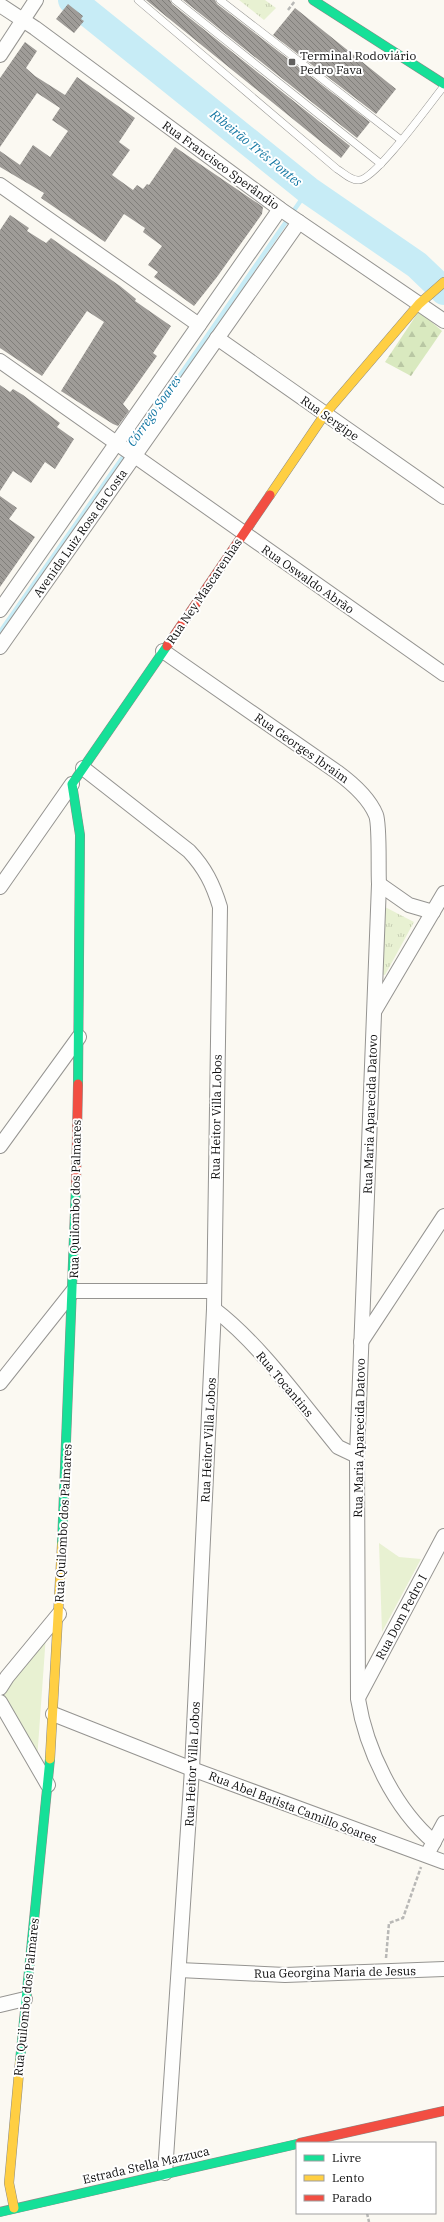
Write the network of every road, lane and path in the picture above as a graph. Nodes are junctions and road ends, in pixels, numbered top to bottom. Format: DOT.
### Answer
graph roads {
  1 [pos="138,0"];
  2 [pos="175,0"];
  3 [pos="220,0"];
  4 [pos="295,0"];
  5 [pos="313,0"];
  6 [pos="35,2"];
  7 [pos="0,5"];
  8 [pos="288,10"];
  9 [pos="23,20"];
  10 [pos="4,40"];
  11 [pos="0,55"];
  12 [pos="444,85"];
  13 [pos="400,140"];
  14 [pos="381,164"];
  15 [pos="0,185"];
  16 [pos="289,215"];
  17 [pos="444,282"];
  18 [pos="424,300"];
  19 [pos="444,321"];
  20 [pos="199,325"];
  21 [pos="217,338"];
  22 [pos="0,361"];
  23 [pos="325,414"];
  24 [pos="127,450"];
  25 [pos="444,497"];
  26 [pos="243,533"];
  27 [pos="0,610"];
  28 [pos="0,648"];
  29 [pos="163,651"];
  30 [pos="444,674"];
  31 [pos="83,768"];
  32 [pos="72,784"];
  33 [pos="379,884"];
  34 [pos="0,887"];
  35 [pos="444,894"];
  36 [pos="433,912"];
  37 [pos="374,1011"];
  38 [pos="79,1037"];
  39 [pos="0,1146"];
  40 [pos="444,1216"];
  41 [pos="73,1290"];
  42 [pos="212,1291"];
  43 [pos="214,1310"];
  44 [pos="361,1342"];
  45 [pos="0,1383"];
  46 [pos="357,1456"];
  47 [pos="444,1536"];
  48 [pos="58,1614"];
  49 [pos="0,1688"];
  50 [pos="358,1699"];
  51 [pos="0,1702"];
  52 [pos="53,1714"];
  53 [pos="192,1769"];
  54 [pos="48,1785"];
  55 [pos="444,1823"];
  56 [pos="434,1842"];
  57 [pos="425,1856"];
  58 [pos="444,1862"];
  59 [pos="444,1969"];
  60 [pos="179,1970"];
  61 [pos="385,1972"];
  62 [pos="25,1999"];
  63 [pos="0,2005"];
  64 [pos="444,2111"];
  65 [pos="303,2142"];
  66 [pos="296,2143"];
  67 [pos="165,2173"];
  68 [pos="0,2212"];
  69 [pos="15,2215"];
  1 -- 14 [label="lane"];
  2 -- 14 [label="lane"];
  3 -- 13 [label="lane"];
  4 -- 8 [label="path"];
  5 -- 12 [label="street"];
  6 -- 9 [label="street"];
  7 -- 9 [label="street, Rua Francisco Sperândio"];
  9 -- 10 [label="street"];
  9 -- 16 [label="street, Rua Francisco Sperândio"];
  10 -- 11 [label="street"];
  12 -- 13 [label="lane"];
  13 -- 14 [label="lane"];
  15 -- 20 [label="street"];
  16 -- 18 [label="street, Rua Francisco Sperândio"];
  16 -- 20 [label="street"];
  16 -- 21 [label="street, Avenida Luiz Rosa da Costa"];
  17 -- 18 [label="street, Rua Ney Mascarenhas"];
  18 -- 19 [label="street, Rua Francisco Sperândio"];
  18 -- 23 [label="street, Rua Ney Mascarenhas"];
  20 -- 24 [label="street"];
  21 -- 23 [label="street, Rua Sergipe"];
  21 -- 24 [label="street, Avenida Luiz Rosa da Costa"];
  22 -- 24 [label="street, Rua Oswaldo Abrão"];
  23 -- 25 [label="street, Rua Sergipe"];
  23 -- 26 [label="street, Rua Ney Mascarenhas"];
  24 -- 26 [label="street, Rua Oswaldo Abrão"];
  24 -- 27 [label="street"];
  24 -- 28 [label="street, Avenida Luiz Rosa da Costa"];
  26 -- 29 [label="street, Rua Ney Mascarenhas"];
  26 -- 30 [label="street, Rua Oswaldo Abrão"];
  29 -- 31 [label="street, Rua Ney Mascarenhas"];
  29 -- 33 [label="street, Rua Georges Ibraim"];
  31 -- 32 [label="street, Rua Ney Mascarenhas"];
  31 -- 42 [label="street, Rua Heitor Villa Lobos"];
  32 -- 34 [label="street, Rua Ney Mascarenhas"];
  32 -- 38 [label="street, Rua Quilombo dos Palmares"];
  33 -- 36 [label="street"];
  33 -- 37 [label="street, Rua Georges Ibraim"];
  35 -- 36 [label="street"];
  36 -- 37 [label="street"];
  37 -- 44 [label="street, Rua Maria Aparecida Datovo"];
  38 -- 39 [label="street"];
  38 -- 41 [label="street, Rua Quilombo dos Palmares"];
  40 -- 44 [label="street"];
  41 -- 42 [label="street"];
  41 -- 45 [label="street"];
  41 -- 48 [label="street, Rua Quilombo dos Palmares"];
  42 -- 43 [label="street, Rua Heitor Villa Lobos"];
  43 -- 46 [label="street, Rua Tocantins"];
  43 -- 53 [label="street, Rua Heitor Villa Lobos"];
  44 -- 46 [label="street, Rua Maria Aparecida Datovo"];
  46 -- 50 [label="street, Rua Maria Aparecida Datovo"];
  47 -- 50 [label="street, Rua Dom Pedro I"];
  48 -- 49 [label="street, Rua Quilombo dos Palmares"];
  48 -- 52 [label="street, Rua Quilombo dos Palmares"];
  50 -- 56 [label="street, Rua Maria Aparecida Datovo"];
  51 -- 54 [label="street"];
  52 -- 53 [label="street, Rua Abel Batista Camillo Soares"];
  52 -- 54 [label="street, Rua Quilombo dos Palmares"];
  53 -- 57 [label="street, Rua Abel Batista Camillo Soares"];
  53 -- 60 [label="street, Rua Heitor Villa Lobos"];
  54 -- 62 [label="street, Rua Quilombo dos Palmares"];
  55 -- 56 [label="street"];
  56 -- 57 [label="street"];
  57 -- 58 [label="street, Rua Abel Batista Camillo Soares"];
  57 -- 61 [label="path"];
  59 -- 61 [label="street, Rua Georgina Maria de Jesus"];
  60 -- 61 [label="street, Rua Georgina Maria de Jesus"];
  60 -- 67 [label="street, Rua Heitor Villa Lobos"];
  62 -- 63 [label="street"];
  62 -- 69 [label="street, Rua Quilombo dos Palmares"];
  64 -- 65 [label="street, Estrada Stella Mazzuca"];
  66 -- 67 [label="street, Estrada Stella Mazzuca"];
  67 -- 69 [label="street, Estrada Stella Mazzuca"];
  68 -- 69 [label="street, Estrada Stella Mazzuca"];
}
